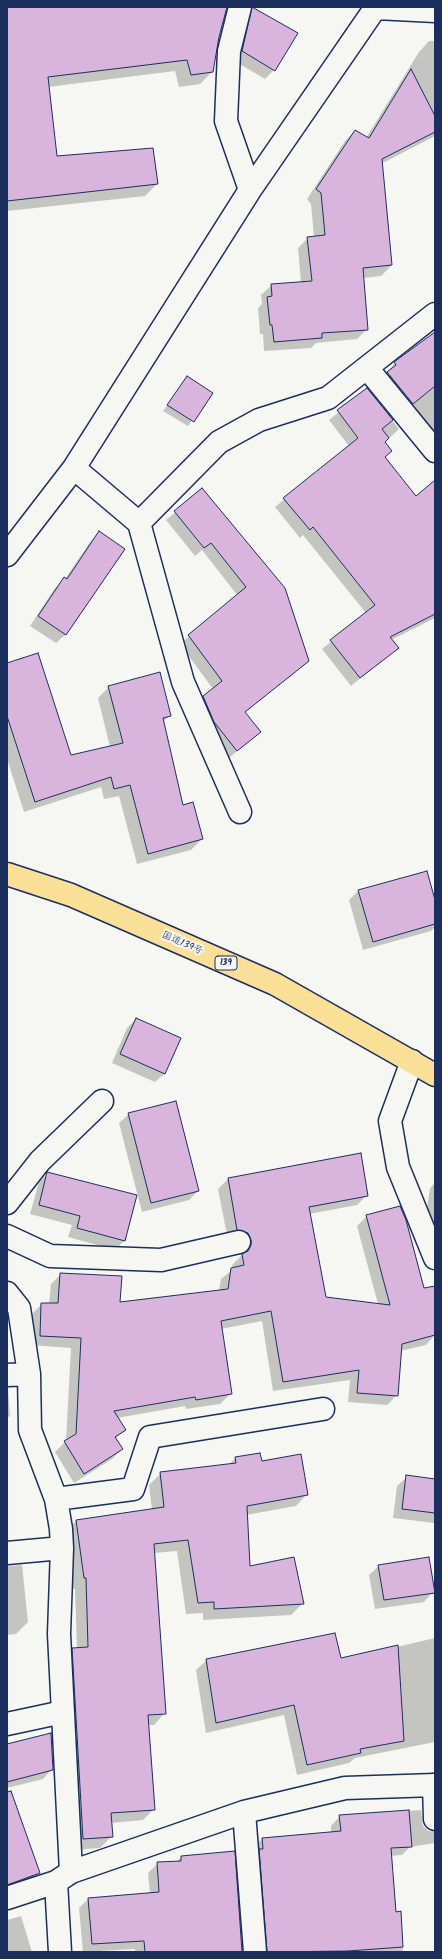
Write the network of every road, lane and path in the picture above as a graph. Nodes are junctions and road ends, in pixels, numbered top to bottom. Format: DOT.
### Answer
graph roads {
  1 [pos="240,7"];
  2 [pos="376,7"];
  3 [pos="435,11"];
  4 [pos="250,190"];
  5 [pos="435,314"];
  6 [pos="366,368"];
  7 [pos="435,451"];
  8 [pos="74,468"];
  9 [pos="139,523"];
  10 [pos="7,555"];
  11 [pos="240,812"];
  12 [pos="7,874"];
  13 [pos="412,1061"];
  14 [pos="435,1075"];
  15 [pos="102,1101"];
  16 [pos="7,1203"];
  17 [pos="7,1236"];
  18 [pos="239,1242"];
  19 [pos="435,1258"];
  20 [pos="7,1293"];
  21 [pos="29,1374"];
  22 [pos="7,1375"];
  23 [pos="323,1409"];
  24 [pos="56,1499"];
  25 [pos="62,1548"];
  26 [pos="7,1553"];
  27 [pos="63,1712"];
  28 [pos="7,1724"];
  29 [pos="435,1785"];
  30 [pos="244,1812"];
  31 [pos="435,1819"];
  32 [pos="63,1877"];
  33 [pos="7,1898"];
  34 [pos="60,1952"];
  35 [pos="255,1952"];
  1 -- 4 [label="street"];
  2 -- 3 [label="street"];
  2 -- 4 [label="street"];
  4 -- 8 [label="street"];
  5 -- 6 [label="street"];
  6 -- 7 [label="street"];
  6 -- 9 [label="street"];
  8 -- 9 [label="street"];
  8 -- 10 [label="street"];
  9 -- 11 [label="street"];
  12 -- 13 [label="highway, 国道139号 / 139"];
  13 -- 14 [label="highway, 国道139号 / 139"];
  13 -- 19 [label="street"];
  15 -- 16 [label="street"];
  17 -- 18 [label="street"];
  20 -- 21 [label="street"];
  21 -- 22 [label="street"];
  21 -- 24 [label="street"];
  23 -- 24 [label="street"];
  24 -- 25 [label="street"];
  25 -- 26 [label="street"];
  25 -- 27 [label="street"];
  27 -- 28 [label="street"];
  27 -- 32 [label="street"];
  29 -- 30 [label="street"];
  29 -- 31 [label="street"];
  30 -- 32 [label="street"];
  30 -- 35 [label="street"];
  32 -- 33 [label="street"];
  32 -- 34 [label="street"];
}
